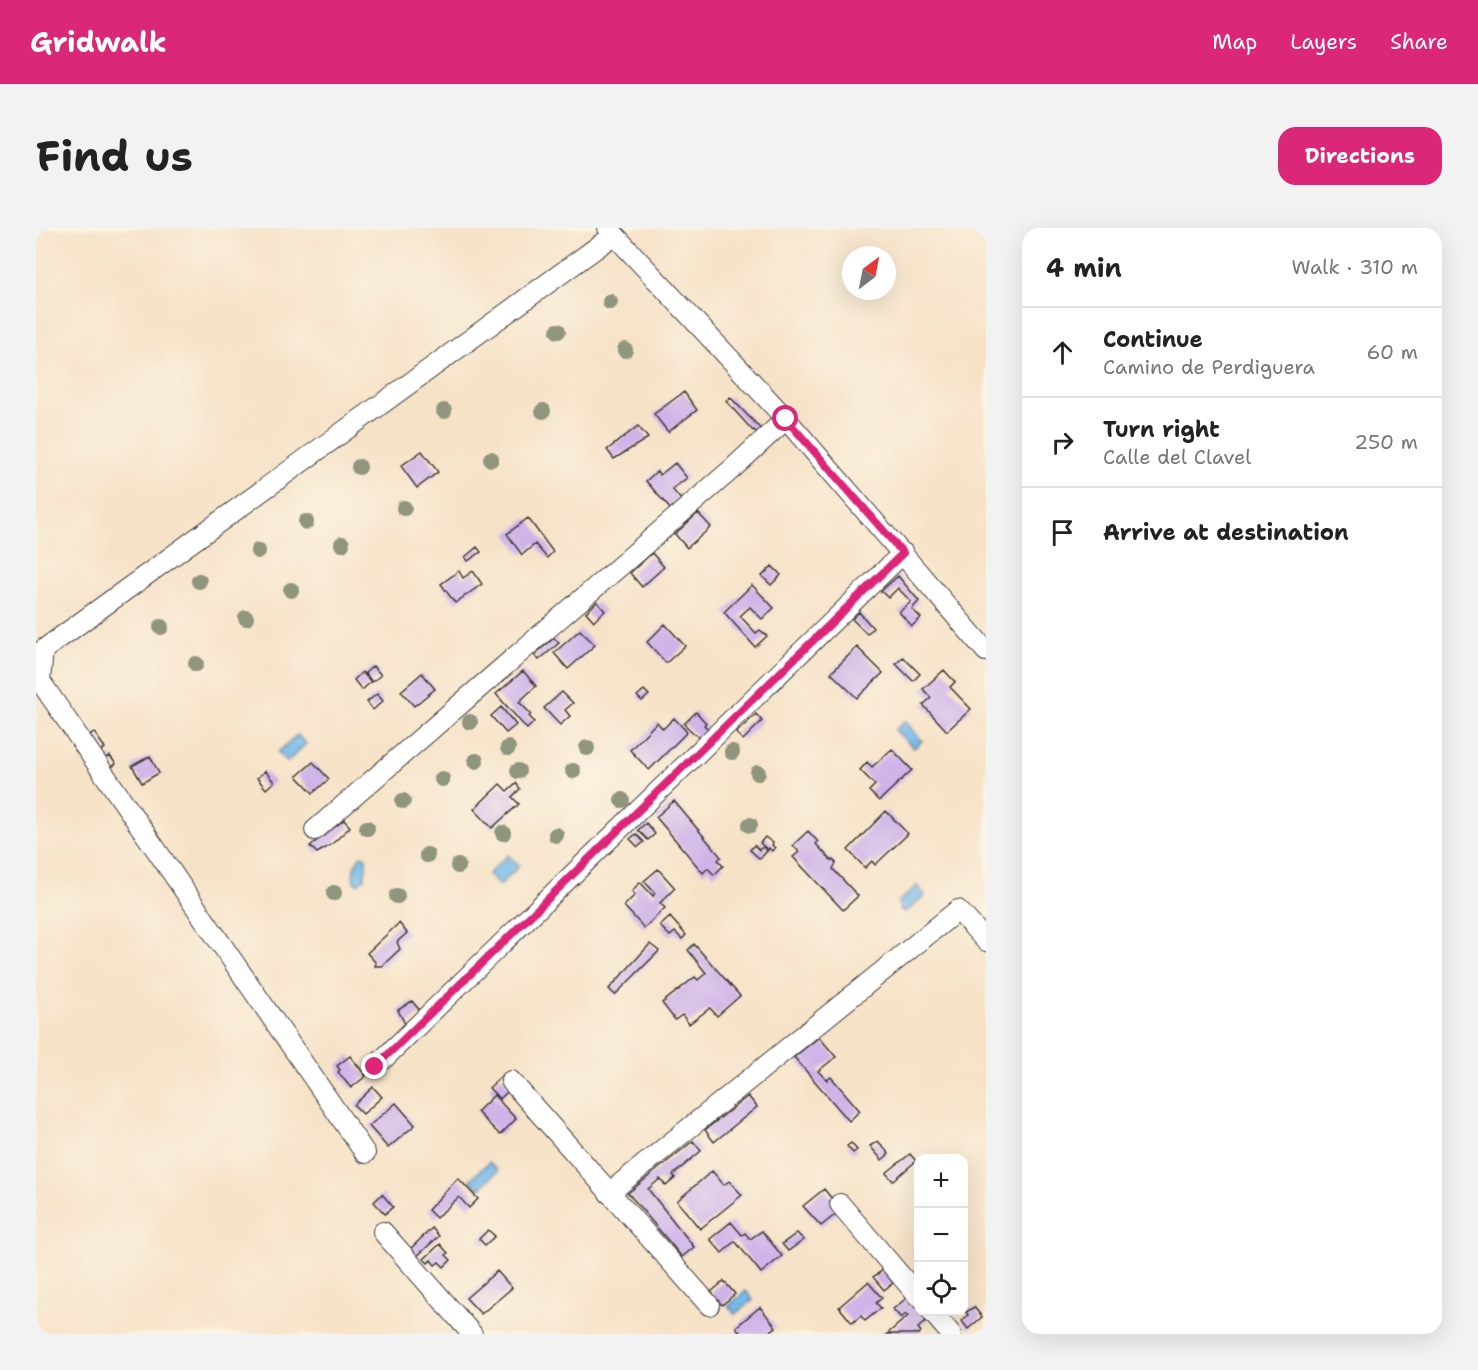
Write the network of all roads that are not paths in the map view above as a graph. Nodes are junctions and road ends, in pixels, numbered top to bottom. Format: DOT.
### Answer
graph roads {
  1 [pos="611,232"];
  2 [pos="786,419"];
  3 [pos="903,553"];
  4 [pos="986,651"];
  5 [pos="315,830"];
  6 [pos="986,941"];
  7 [pos="375,1067"];
  8 [pos="512,1081"];
  9 [pos="365,1153"];
  10 [pos="609,1193"];
  11 [pos="840,1204"];
  12 [pos="383,1232"];
  13 [pos="914,1291"];
  14 [pos="709,1305"];
  15 [pos="936,1316"];
  16 [pos="472,1334"];
  17 [pos="951,1334"];
  1 -- 2 [label="street"];
  1 -- 9 [label="street"];
  2 -- 3 [label="street"];
  2 -- 5 [label="street"];
  3 -- 4 [label="street"];
  3 -- 7 [label="street"];
  6 -- 10 [label="street"];
  8 -- 10 [label="street"];
  10 -- 14 [label="street"];
  11 -- 13 [label="street"];
  12 -- 16 [label="street"];
  15 -- 17 [label="street"];
}
